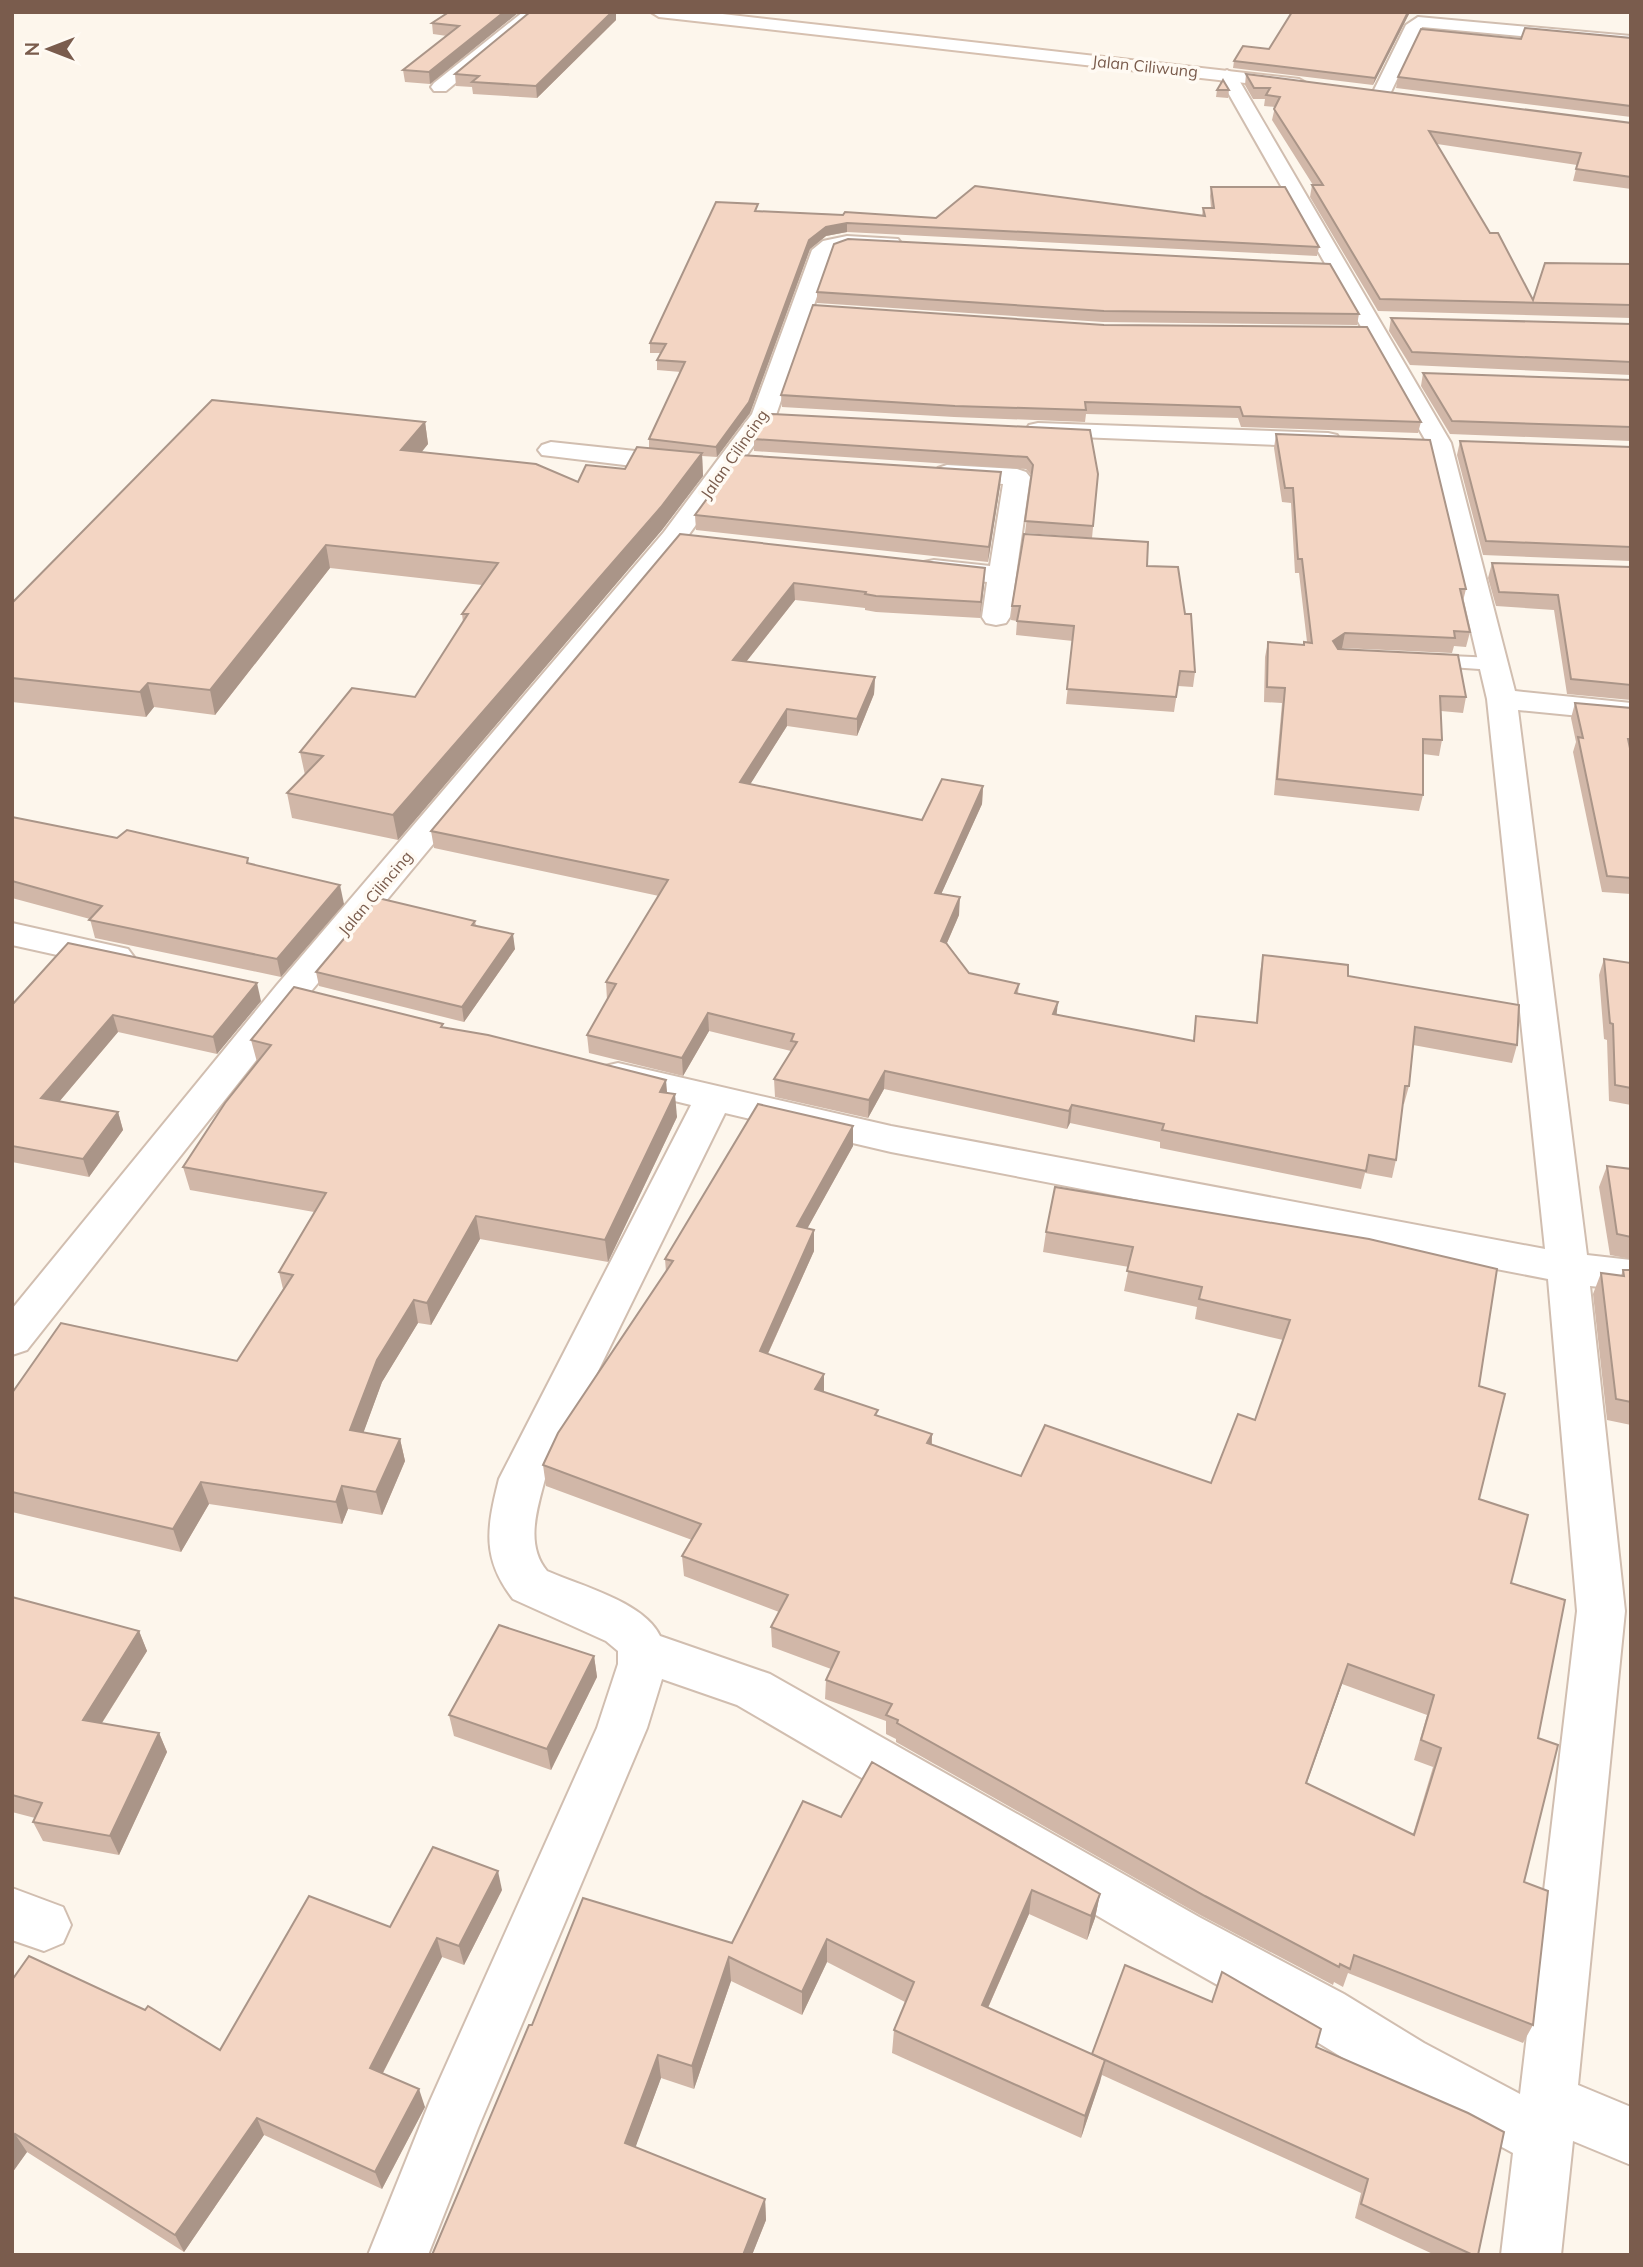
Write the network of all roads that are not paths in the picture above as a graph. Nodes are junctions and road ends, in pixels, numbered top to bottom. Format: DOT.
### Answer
graph roads {
  1 [pos="533,12"];
  2 [pos="659,12"];
  3 [pos="1631,41"];
  4 [pos="1227,75"];
  5 [pos="1317,86"];
  6 [pos="440,87"];
  7 [pos="1381,94"];
  8 [pos="915,245"];
  9 [pos="764,415"];
  10 [pos="792,416"];
  11 [pos="1357,440"];
  12 [pos="551,450"];
  13 [pos="1017,457"];
  14 [pos="759,461"];
  15 [pos="729,464"];
  16 [pos="922,471"];
  17 [pos="673,538"];
  18 [pos="700,541"];
  19 [pos="905,565"];
  20 [pos="1002,575"];
  21 [pos="996,617"];
  22 [pos="1411,660"];
  23 [pos="1498,682"];
  24 [pos="1631,712"];
  25 [pos="12,934"];
  26 [pos="144,962"];
  27 [pos="250,985"];
  28 [pos="290,993"];
  29 [pos="329,1003"];
  30 [pos="581,1066"];
  31 [pos="713,1099"];
  32 [pos="1569,1268"];
  33 [pos="1631,1275"];
  34 [pos="12,1339"];
  35 [pos="642,1651"];
  36 [pos="1546,2120"];
  37 [pos="1631,2136"];
  38 [pos="398,2255"];
  39 [pos="1531,2255"];
  1 -- 6 [label="street"];
  2 -- 4 [label="street, Jalan Ciliwung"];
  3 -- 7 [label="street"];
  4 -- 5 [label="street, Jalan Ciliwung"];
  4 -- 23 [label="street"];
  8 -- 9 [label="street, Jalan Cilincing"];
  9 -- 10 [label="street"];
  9 -- 15 [label="street, Jalan Cilincing"];
  11 -- 13 [label="street"];
  12 -- 15 [label="street"];
  13 -- 16 [label="street"];
  13 -- 20 [label="street"];
  14 -- 15 [label="street"];
  15 -- 17 [label="street, Jalan Cilincing"];
  17 -- 18 [label="street"];
  17 -- 28 [label="street, Jalan Cilincing"];
  19 -- 20 [label="street"];
  20 -- 21 [label="street"];
  22 -- 23 [label="lane"];
  23 -- 24 [label="street"];
  23 -- 32 [label="street"];
  25 -- 26 [label="street"];
  27 -- 28 [label="street"];
  28 -- 29 [label="street"];
  28 -- 34 [label="street, Jalan Cilincing"];
  30 -- 31 [label="street"];
  31 -- 32 [label="street"];
  31 -- 35 [label="street"];
  32 -- 33 [label="street"];
  32 -- 36 [label="street"];
  35 -- 36 [label="street"];
  35 -- 38 [label="street"];
  36 -- 37 [label="street"];
  36 -- 39 [label="street"];
}
